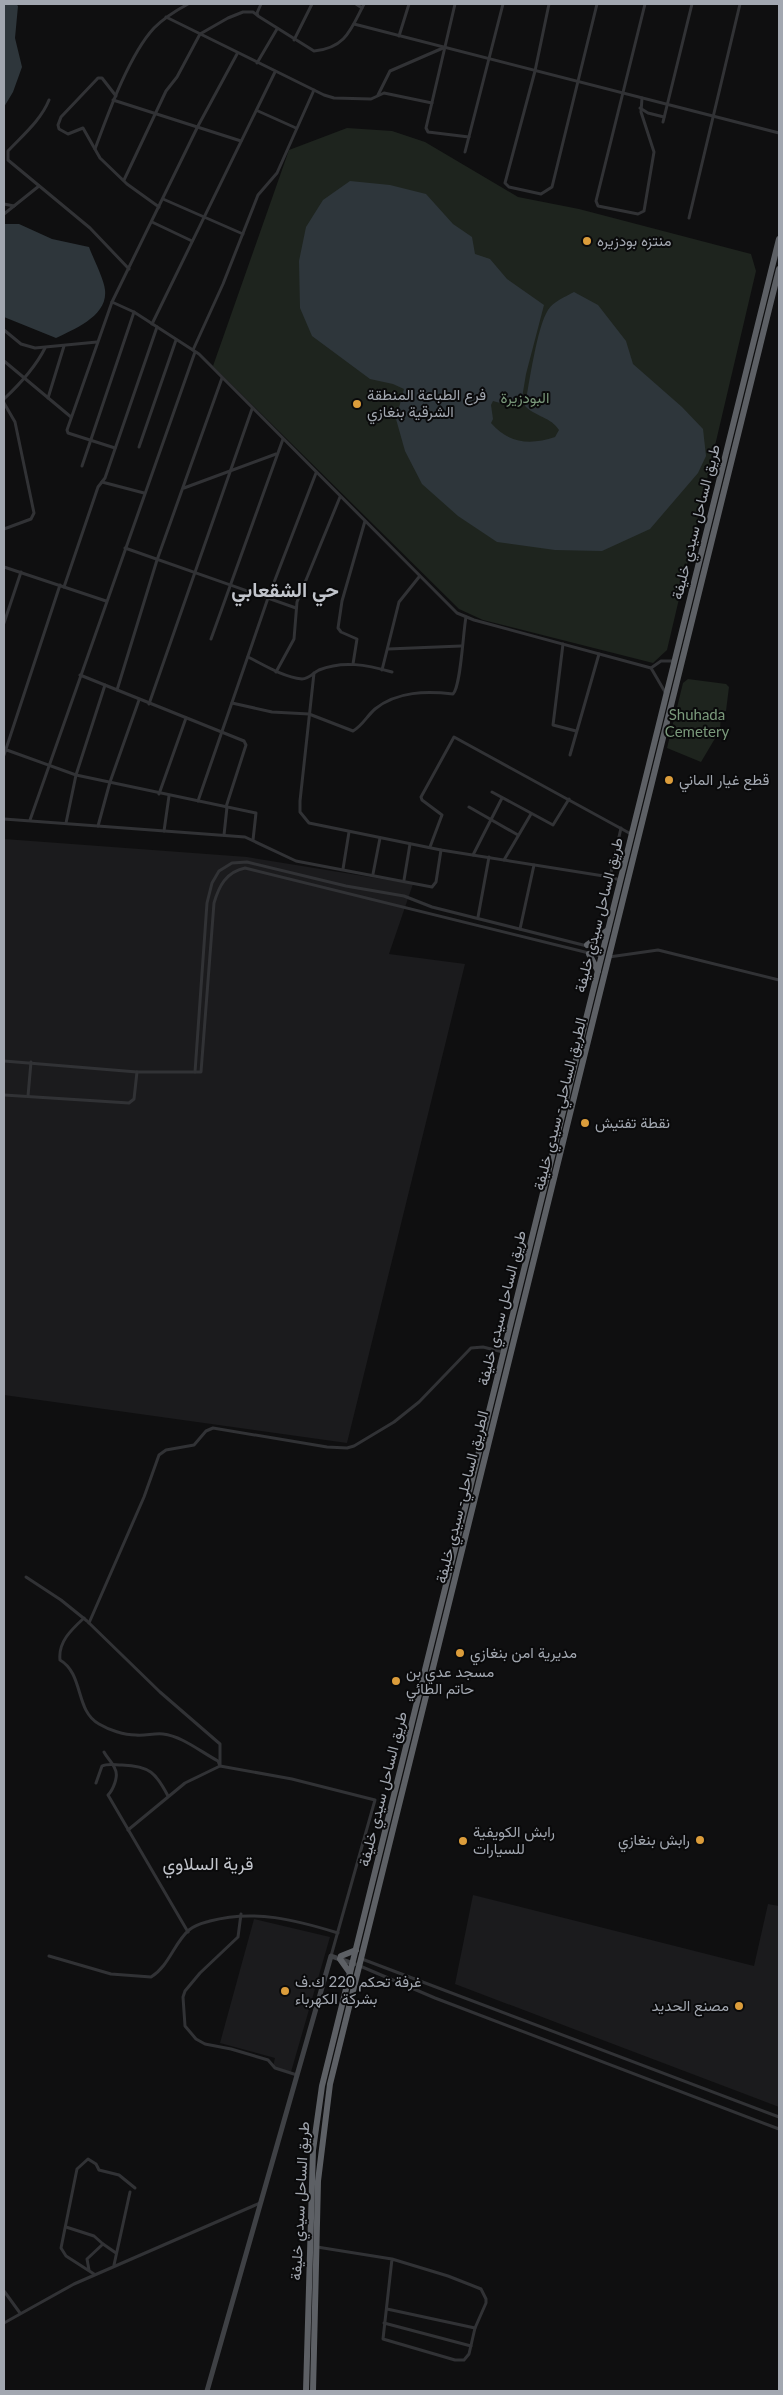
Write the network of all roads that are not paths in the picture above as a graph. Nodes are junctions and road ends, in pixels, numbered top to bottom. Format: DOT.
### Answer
graph roads {
  1 [pos="188,4"];
  2 [pos="261,4"];
  3 [pos="312,4"];
  4 [pos="356,4"];
  5 [pos="409,4"];
  6 [pos="456,4"];
  7 [pos="503,4"];
  8 [pos="549,4"];
  9 [pos="597,4"];
  10 [pos="645,4"];
  11 [pos="692,4"];
  12 [pos="740,4"];
  13 [pos="363,6"];
  14 [pos="257,15"];
  15 [pos="166,17"];
  16 [pos="354,24"];
  17 [pos="277,29"];
  18 [pos="200,34"];
  19 [pos="399,36"];
  20 [pos="294,40"];
  21 [pos="444,47"];
  22 [pos="238,54"];
  23 [pos="490,59"];
  24 [pos="258,63"];
  25 [pos="534,71"];
  26 [pos="275,72"];
  27 [pos="577,82"];
  28 [pos="314,90"];
  29 [pos="624,94"];
  30 [pos="378,95"];
  31 [pos="116,96"];
  32 [pos="642,98"];
  33 [pos="50,100"];
  34 [pos="113,100"];
  35 [pos="432,103"];
  36 [pos="667,104"];
  37 [pos="640,108"];
  38 [pos="258,111"];
  39 [pos="156,113"];
  40 [pos="714,116"];
  41 [pos="198,126"];
  42 [pos="296,128"];
  43 [pos="779,133"];
  44 [pos="469,137"];
  45 [pos="242,141"];
  46 [pos="95,150"];
  47 [pos="465,152"];
  48 [pos="124,180"];
  49 [pos="39,186"];
  50 [pos="163,199"];
  51 [pos="4,204"];
  52 [pos="14,206"];
  53 [pos="159,207"];
  54 [pos="4,214"];
  55 [pos="203,217"];
  56 [pos="689,218"];
  57 [pos="152,222"];
  58 [pos="243,234"];
  59 [pos="779,239"];
  60 [pos="192,241"];
  61 [pos="779,268"];
  62 [pos="129,269"];
  63 [pos="112,302"];
  64 [pos="134,312"];
  65 [pos="152,324"];
  66 [pos="157,327"];
  67 [pos="4,330"];
  68 [pos="176,340"];
  69 [pos="97,342"];
  70 [pos="64,346"];
  71 [pos="45,348"];
  72 [pos="194,351"];
  73 [pos="4,361"];
  74 [pos="222,378"];
  75 [pos="23,379"];
  76 [pos="48,398"];
  77 [pos="4,401"];
  78 [pos="252,409"];
  79 [pos="71,417"];
  80 [pos="283,438"];
  81 [pos="91,440"];
  82 [pos="139,447"];
  83 [pos="115,448"];
  84 [pos="277,454"];
  85 [pos="82,466"];
  86 [pos="230,470"];
  87 [pos="316,473"];
  88 [pos="102,482"];
  89 [pos="183,488"];
  90 [pos="144,493"];
  91 [pos="340,497"];
  92 [pos="365,521"];
  93 [pos="4,529"];
  94 [pos="125,548"];
  95 [pos="157,560"];
  96 [pos="4,567"];
  97 [pos="21,572"];
  98 [pos="194,572"];
  99 [pos="419,576"];
  100 [pos="230,585"];
  101 [pos="62,586"];
  102 [pos="268,598"];
  103 [pos="106,601"];
  104 [pos="296,608"];
  105 [pos="466,617"];
  106 [pos="4,623"];
  107 [pos="211,639"];
  108 [pos="563,644"];
  109 [pos="461,646"];
  110 [pos="388,648"];
  111 [pos="599,654"];
  112 [pos="248,657"];
  113 [pos="675,661"];
  114 [pos="353,664"];
  115 [pos="651,668"];
  116 [pos="382,670"];
  117 [pos="276,672"];
  118 [pos="392,672"];
  119 [pos="314,673"];
  120 [pos="80,675"];
  121 [pos="105,685"];
  122 [pos="117,690"];
  123 [pos="667,696"];
  124 [pos="139,700"];
  125 [pos="232,703"];
  126 [pos="149,704"];
  127 [pos="309,714"];
  128 [pos="186,718"];
  129 [pos="576,731"];
  130 [pos="222,732"];
  131 [pos="5,749"];
  132 [pos="4,755"];
  133 [pos="570,755"];
  134 [pos="50,767"];
  135 [pos="76,775"];
  136 [pos="110,782"];
  137 [pos="492,792"];
  138 [pos="159,794"];
  139 [pos="169,796"];
  140 [pos="502,798"];
  141 [pos="569,799"];
  142 [pos="198,801"];
  143 [pos="227,807"];
  144 [pos="469,807"];
  145 [pos="530,814"];
  146 [pos="4,818"];
  147 [pos="491,819"];
  148 [pos="30,820"];
  149 [pos="66,823"];
  150 [pos="98,826"];
  151 [pos="622,828"];
  152 [pos="164,831"];
  153 [pos="349,832"];
  154 [pos="632,834"];
  155 [pos="224,835"];
  156 [pos="518,835"];
  157 [pos="380,838"];
  158 [pos="253,840"];
  159 [pos="410,844"];
  160 [pos="430,847"];
  161 [pos="441,850"];
  162 [pos="473,855"];
  163 [pos="488,857"];
  164 [pos="504,860"];
  165 [pos="534,865"];
  166 [pos="343,869"];
  167 [pos="373,875"];
  168 [pos="610,878"];
  169 [pos="404,880"];
  170 [pos="620,880"];
  171 [pos="374,892"];
  172 [pos="373,898"];
  173 [pos="207,903"];
  174 [pos="214,903"];
  175 [pos="422,903"];
  176 [pos="419,910"];
  177 [pos="478,917"];
  178 [pos="520,929"];
  179 [pos="608,929"];
  180 [pos="587,945"];
  181 [pos="602,953"];
  182 [pos="589,954"];
  183 [pos="613,955"];
  184 [pos="598,971"];
  185 [pos="779,980"];
  186 [pos="4,1061"];
  187 [pos="30,1062"];
  188 [pos="136,1072"];
  189 [pos="195,1072"];
  190 [pos="4,1094"];
  191 [pos="28,1096"];
  192 [pos="503,1352"];
  193 [pos="26,1577"];
  194 [pos="84,1618"];
  195 [pos="89,1623"];
  196 [pos="104,1752"];
  197 [pos="112,1765"];
  198 [pos="220,1766"];
  199 [pos="96,1782"];
  200 [pos="168,1796"];
  201 [pos="128,1830"];
  202 [pos="241,1914"];
  203 [pos="188,1932"];
  204 [pos="338,1933"];
  205 [pos="356,1950"];
  206 [pos="49,1956"];
  207 [pos="337,1957"];
  208 [pos="357,1961"];
  209 [pos="350,1973"];
  210 [pos="298,2075"];
  211 [pos="779,2117"];
  212 [pos="779,2128"];
  213 [pos="136,2188"];
  214 [pos="130,2192"];
  215 [pos="261,2203"];
  216 [pos="66,2228"];
  217 [pos="103,2244"];
  218 [pos="315,2247"];
  219 [pos="116,2253"];
  220 [pos="392,2259"];
  221 [pos="114,2266"];
  222 [pos="89,2270"];
  223 [pos="94,2274"];
  224 [pos="4,2291"];
  225 [pos="387,2309"];
  226 [pos="20,2313"];
  227 [pos="4,2323"];
  228 [pos="384,2323"];
  229 [pos="475,2328"];
  230 [pos="471,2346"];
  231 [pos="207,2391"];
  232 [pos="306,2391"];
  233 [pos="313,2391"];
  1 -- 15 [label="street"];
  2 -- 14 [label="street"];
  3 -- 20 [label="street"];
  4 -- 13 [label="street"];
  5 -- 19 [label="street"];
  6 -- 21 [label="street"];
  7 -- 23 [label="street"];
  8 -- 25 [label="street"];
  9 -- 27 [label="street"];
  10 -- 29 [label="street"];
  11 -- 36 [label="street"];
  12 -- 40 [label="street"];
  13 -- 16 [label="street"];
  14 -- 17 [label="street"];
  14 -- 18 [label="street"];
  15 -- 18 [label="street"];
  15 -- 31 [label="street"];
  16 -- 19 [label="street"];
  16 -- 20 [label="street"];
  17 -- 20 [label="street"];
  17 -- 24 [label="street"];
  18 -- 22 [label="street"];
  18 -- 39 [label="street"];
  19 -- 21 [label="street"];
  21 -- 23 [label="street"];
  21 -- 30 [label="street"];
  21 -- 35 [label="street"];
  22 -- 24 [label="street"];
  22 -- 41 [label="street"];
  23 -- 25 [label="street"];
  23 -- 44 [label="street"];
  24 -- 26 [label="street"];
  25 -- 27 [label="street"];
  25 -- 27 [label="street"];
  26 -- 28 [label="street"];
  26 -- 38 [label="street"];
  27 -- 29 [label="street"];
  28 -- 30 [label="street"];
  28 -- 42 [label="street"];
  29 -- 32 [label="street"];
  29 -- 37 [label="street"];
  30 -- 35 [label="street"];
  31 -- 34 [label="street"];
  31 -- 46 [label="street"];
  32 -- 36 [label="street"];
  32 -- 37 [label="street"];
  33 -- 49 [label="street"];
  34 -- 39 [label="street"];
  34 -- 46 [label="street"];
  35 -- 44 [label="street"];
  36 -- 37 [label="street"];
  36 -- 40 [label="street"];
  38 -- 42 [label="street"];
  38 -- 45 [label="street"];
  39 -- 41 [label="street"];
  39 -- 48 [label="street"];
  40 -- 43 [label="street"];
  40 -- 56 [label="street"];
  41 -- 45 [label="street"];
  41 -- 50 [label="street"];
  42 -- 58 [label="street"];
  44 -- 47 [label="street"];
  45 -- 55 [label="street"];
  46 -- 48 [label="street"];
  48 -- 53 [label="street"];
  49 -- 52 [label="street"];
  49 -- 62 [label="street"];
  50 -- 53 [label="street"];
  50 -- 55 [label="street"];
  51 -- 52 [label="street"];
  52 -- 54 [label="street"];
  53 -- 57 [label="street"];
  55 -- 58 [label="street"];
  55 -- 60 [label="street"];
  57 -- 60 [label="street"];
  57 -- 62 [label="street"];
  58 -- 72 [label="street"];
  59 -- 113 [label="highway, طريق الساحل سيدي خليفة"];
  60 -- 65 [label="street"];
  61 -- 183 [label="highway, الطريق الساحلي- سيدي خليفة"];
  62 -- 63 [label="street"];
  63 -- 64 [label="street"];
  63 -- 69 [label="street"];
  64 -- 65 [label="street"];
  64 -- 81 [label="street"];
  65 -- 66 [label="street"];
  66 -- 68 [label="street"];
  66 -- 83 [label="street"];
  67 -- 71 [label="street"];
  68 -- 72 [label="street"];
  68 -- 82 [label="street"];
  69 -- 70 [label="street"];
  69 -- 79 [label="street"];
  70 -- 71 [label="street"];
  70 -- 76 [label="street"];
  71 -- 75 [label="street"];
  72 -- 74 [label="street"];
  72 -- 90 [label="street"];
  73 -- 75 [label="street"];
  74 -- 78 [label="street"];
  74 -- 89 [label="street"];
  75 -- 76 [label="street"];
  75 -- 77 [label="street"];
  76 -- 79 [label="street"];
  77 -- 93 [label="street"];
  78 -- 80 [label="street"];
  78 -- 86 [label="street"];
  79 -- 81 [label="street"];
  80 -- 84 [label="street"];
  80 -- 87 [label="street"];
  81 -- 83 [label="street"];
  81 -- 85 [label="street"];
  83 -- 88 [label="street"];
  84 -- 86 [label="street"];
  84 -- 100 [label="street"];
  86 -- 89 [label="street"];
  86 -- 98 [label="street"];
  87 -- 91 [label="street"];
  87 -- 102 [label="street"];
  88 -- 90 [label="street"];
  88 -- 101 [label="street"];
  89 -- 95 [label="street"];
  90 -- 94 [label="street"];
  91 -- 92 [label="street"];
  91 -- 104 [label="street"];
  92 -- 99 [label="street"];
  92 -- 114 [label="street"];
  94 -- 95 [label="street"];
  94 -- 103 [label="street"];
  95 -- 98 [label="street"];
  95 -- 122 [label="street"];
  96 -- 97 [label="street"];
  97 -- 101 [label="street"];
  97 -- 106 [label="street"];
  98 -- 100 [label="street"];
  98 -- 126 [label="street"];
  99 -- 105 [label="street"];
  99 -- 110 [label="street"];
  100 -- 102 [label="street"];
  100 -- 107 [label="street"];
  101 -- 103 [label="street"];
  101 -- 131 [label="street"];
  102 -- 104 [label="street"];
  102 -- 112 [label="street"];
  103 -- 120 [label="street"];
  104 -- 117 [label="street"];
  105 -- 108 [label="street"];
  105 -- 109 [label="street"];
  108 -- 111 [label="street"];
  108 -- 129 [label="street"];
  109 -- 110 [label="street"];
  109 -- 127 [label="street"];
  110 -- 116 [label="street"];
  111 -- 115 [label="street"];
  111 -- 129 [label="street"];
  112 -- 117 [label="street"];
  112 -- 125 [label="street"];
  113 -- 115 [label="street"];
  113 -- 123 [label="highway, طريق الساحل سيدي خليفة"];
  114 -- 116 [label="street"];
  114 -- 119 [label="street"];
  115 -- 123 [label="street"];
  116 -- 118 [label="street"];
  117 -- 119 [label="street"];
  119 -- 127 [label="street"];
  120 -- 121 [label="street"];
  120 -- 134 [label="street"];
  121 -- 122 [label="street"];
  121 -- 135 [label="street"];
  122 -- 124 [label="street"];
  123 -- 154 [label="highway, طريق الساحل سيدي خليفة"];
  124 -- 126 [label="street"];
  124 -- 136 [label="street"];
  125 -- 127 [label="street"];
  125 -- 130 [label="street"];
  126 -- 128 [label="street"];
  127 -- 153 [label="street"];
  128 -- 130 [label="street"];
  128 -- 138 [label="street"];
  129 -- 133 [label="street"];
  130 -- 142 [label="street"];
  130 -- 143 [label="street"];
  131 -- 132 [label="street"];
  131 -- 134 [label="street"];
  134 -- 135 [label="street"];
  134 -- 148 [label="street"];
  135 -- 136 [label="street"];
  135 -- 149 [label="street"];
  136 -- 138 [label="street"];
  136 -- 150 [label="street"];
  137 -- 140 [label="street"];
  138 -- 139 [label="street"];
  139 -- 142 [label="street"];
  139 -- 152 [label="street"];
  140 -- 145 [label="street"];
  140 -- 147 [label="street"];
  141 -- 145 [label="street"];
  141 -- 151 [label="street"];
  141 -- 160 [label="street"];
  142 -- 143 [label="street"];
  143 -- 155 [label="street"];
  143 -- 158 [label="street"];
  144 -- 147 [label="street"];
  145 -- 156 [label="street"];
  146 -- 148 [label="street"];
  147 -- 156 [label="street"];
  147 -- 162 [label="street"];
  148 -- 149 [label="street"];
  149 -- 150 [label="street"];
  150 -- 152 [label="street"];
  151 -- 154 [label="street"];
  151 -- 168 [label="street"];
  152 -- 155 [label="street"];
  153 -- 157 [label="street"];
  153 -- 166 [label="street"];
  154 -- 170 [label="highway, طريق الساحل سيدي خليفة"];
  155 -- 158 [label="street"];
  156 -- 164 [label="street"];
  157 -- 159 [label="street"];
  157 -- 167 [label="street"];
  158 -- 166 [label="street"];
  159 -- 160 [label="street"];
  159 -- 169 [label="street"];
  160 -- 161 [label="street"];
  161 -- 162 [label="street"];
  161 -- 169 [label="street"];
  162 -- 163 [label="street"];
  163 -- 164 [label="street"];
  163 -- 177 [label="street"];
  164 -- 165 [label="street"];
  165 -- 168 [label="street"];
  165 -- 178 [label="street"];
  166 -- 167 [label="street"];
  167 -- 169 [label="street"];
  168 -- 170 [label="street"];
  170 -- 179 [label="highway, طريق الساحل سيدي خليفة"];
  171 -- 172 [label="street"];
  171 -- 173 [label="street"];
  171 -- 175 [label="street"];
  172 -- 174 [label="street"];
  172 -- 176 [label="street"];
  173 -- 174 [label="street"];
  173 -- 189 [label="street"];
  174 -- 189 [label="street"];
  175 -- 176 [label="street"];
  175 -- 177 [label="street"];
  176 -- 182 [label="street"];
  177 -- 178 [label="street"];
  178 -- 180 [label="street"];
  179 -- 180 [label="highway"];
  179 -- 181 [label="highway, طريق الساحل سيدي خليفة"];
  180 -- 181 [label="street"];
  181 -- 182 [label="street"];
  181 -- 183 [label="street"];
  181 -- 183 [label="street"];
  181 -- 184 [label="highway, طريق الساحل سيدي خليفة"];
  182 -- 184 [label="highway"];
  183 -- 185 [label="street"];
  183 -- 208 [label="highway, الطريق الساحلي- سيدي خليفة"];
  184 -- 192 [label="highway, طريق الساحل سيدي خليفة"];
  186 -- 187 [label="street"];
  187 -- 188 [label="street"];
  187 -- 191 [label="street"];
  188 -- 189 [label="street"];
  188 -- 191 [label="street"];
  190 -- 191 [label="street"];
  192 -- 195 [label="street"];
  192 -- 205 [label="highway, طريق الساحل سيدي خليفة"];
  193 -- 194 [label="street"];
  194 -- 195 [label="street"];
  194 -- 198 [label="street"];
  195 -- 198 [label="street"];
  196 -- 197 [label="street"];
  197 -- 199 [label="street"];
  197 -- 200 [label="street"];
  197 -- 201 [label="street"];
  198 -- 200 [label="street"];
  198 -- 204 [label="street"];
  200 -- 201 [label="street"];
  201 -- 203 [label="street"];
  202 -- 203 [label="street"];
  202 -- 204 [label="street"];
  202 -- 210 [label="street"];
  203 -- 206 [label="street"];
  204 -- 207 [label="street"];
  205 -- 207 [label="highway"];
  205 -- 208 [label="highway, طريق الساحل سيدي خليفة"];
  207 -- 208 [label="street"];
  207 -- 209 [label="highway"];
  207 -- 210 [label="street"];
  208 -- 209 [label="highway, طريق الساحل سيدي خليفة"];
  208 -- 211 [label="street"];
  208 -- 212 [label="street"];
  208 -- 218 [label="highway, الطريق الساحلي- سيدي خليفة"];
  209 -- 232 [label="highway, طريق الساحل سيدي خليفة"];
  210 -- 215 [label="street"];
  213 -- 216 [label="street"];
  214 -- 219 [label="street"];
  215 -- 221 [label="street"];
  215 -- 231 [label="street"];
  216 -- 217 [label="street"];
  216 -- 222 [label="street"];
  217 -- 219 [label="street"];
  217 -- 222 [label="street"];
  218 -- 220 [label="street"];
  218 -- 233 [label="highway, الطريق الساحلي- سيدي خليفة"];
  219 -- 221 [label="street"];
  220 -- 225 [label="street"];
  220 -- 229 [label="street"];
  221 -- 223 [label="street"];
  222 -- 223 [label="street"];
  223 -- 226 [label="street"];
  224 -- 226 [label="street"];
  225 -- 228 [label="street"];
  225 -- 229 [label="street"];
  226 -- 227 [label="street"];
  228 -- 230 [label="street"];
  228 -- 230 [label="street"];
  229 -- 230 [label="street"];
}
